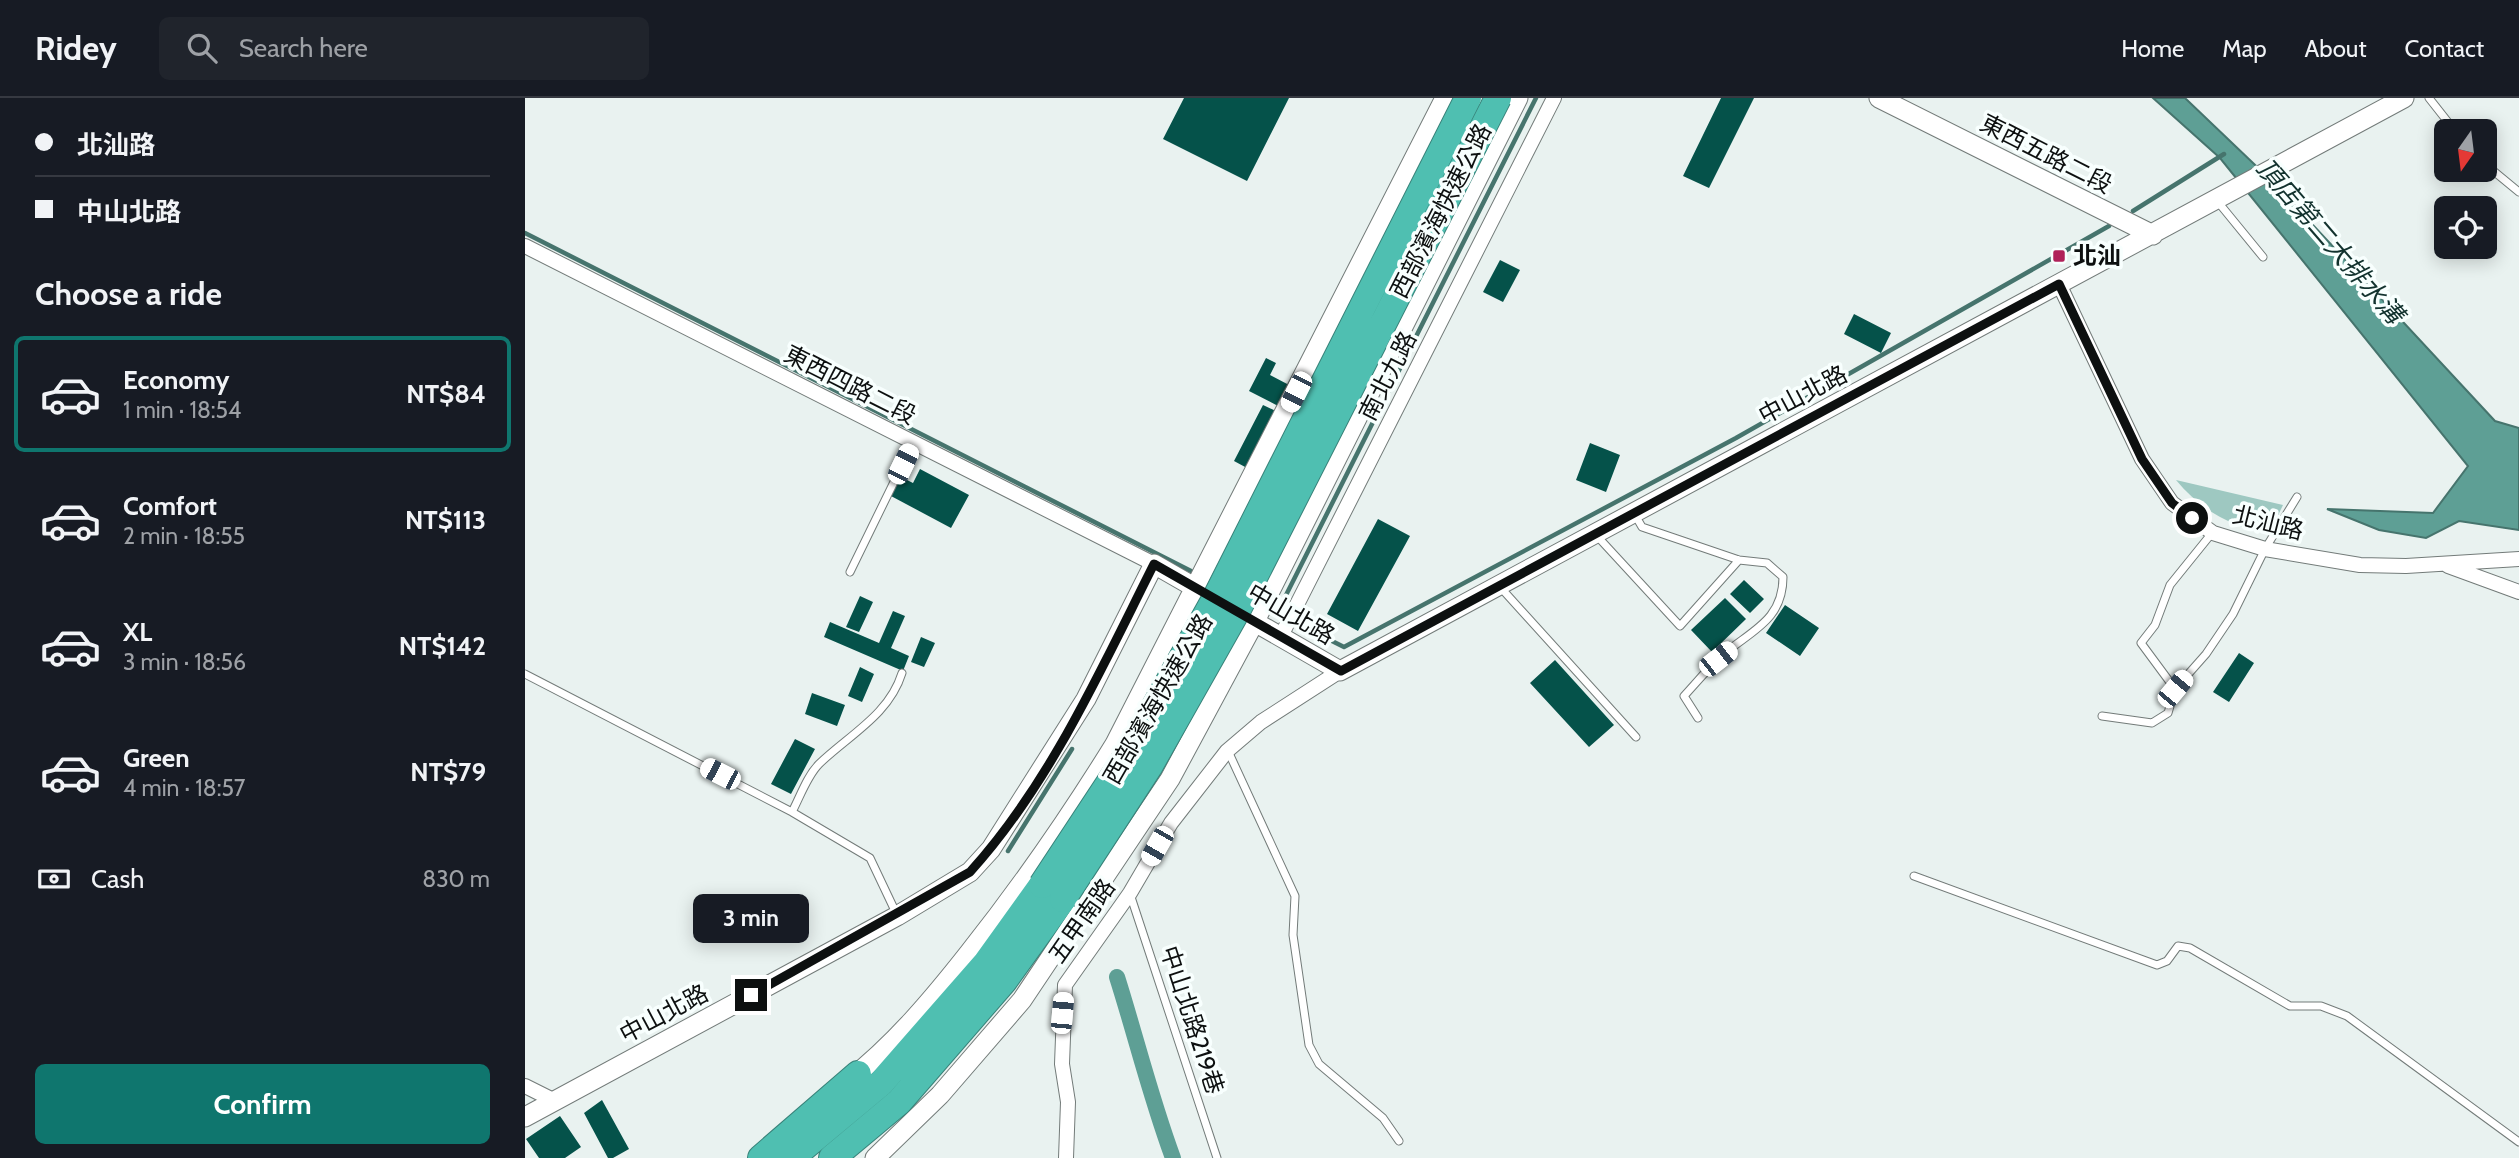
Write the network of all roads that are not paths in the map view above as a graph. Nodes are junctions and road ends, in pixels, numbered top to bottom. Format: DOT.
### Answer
graph roads {
  1 [pos="1445,98"];
  2 [pos="1468,98"];
  3 [pos="1498,98"];
  4 [pos="1518,98"];
  5 [pos="1553,98"];
  6 [pos="1879,98"];
  7 [pos="2404,98"];
  8 [pos="2429,98"];
  9 [pos="2446,119"];
  10 [pos="2497,174"];
  11 [pos="2519,192"];
  12 [pos="2218,201"];
  13 [pos="2153,236"];
  14 [pos="525,246"];
  15 [pos="2263,257"];
  16 [pos="2059,284"];
  17 [pos="913,443"];
  18 [pos="2297,497"];
  19 [pos="1635,514"];
  20 [pos="2213,533"];
  21 [pos="1596,536"];
  22 [pos="2265,549"];
  23 [pos="1739,559"];
  24 [pos="2519,559"];
  25 [pos="2440,563"];
  26 [pos="1154,564"];
  27 [pos="850,572"];
  28 [pos="1501,587"];
  29 [pos="1197,588"];
  30 [pos="2519,592"];
  31 [pos="1255,621"];
  32 [pos="1281,636"];
  33 [pos="1341,671"];
  34 [pos="902,673"];
  35 [pos="525,674"];
  36 [pos="2175,689"];
  37 [pos="2102,716"];
  38 [pos="1698,718"];
  39 [pos="1636,737"];
  40 [pos="1227,751"];
  41 [pos="792,812"];
  42 [pos="1914,876"];
  43 [pos="1052,892"];
  44 [pos="1130,893"];
  45 [pos="897,916"];
  46 [pos="858,1074"];
  47 [pos="525,1086"];
  48 [pos="555,1101"];
  49 [pos="525,1117"];
  50 [pos="1399,1140"];
  51 [pos="2519,1142"];
  52 [pos="752,1158"];
  53 [pos="761,1158"];
  54 [pos="791,1158"];
  55 [pos="832,1158"];
  56 [pos="876,1158"];
  57 [pos="1066,1158"];
  58 [pos="1217,1158"];
  1 -- 29 [label="street"];
  2 -- 43 [label="highway, 西部濱海快速公路, bridge"];
  3 -- 43 [label="highway, 西部濱海快速公路, bridge"];
  4 -- 31 [label="street"];
  5 -- 32 [label="street, 南北九路"];
  6 -- 13 [label="street, 東西五路二段"];
  7 -- 12 [label="street, 中山北路"];
  8 -- 9 [label="lane"];
  10 -- 11 [label="lane"];
  12 -- 13 [label="street, 中山北路"];
  12 -- 15 [label="lane"];
  13 -- 16 [label="street, 中山北路"];
  14 -- 17 [label="street, 東西四路二段"];
  16 -- 19 [label="street, 中山北路"];
  16 -- 20 [label="street, 北汕路"];
  17 -- 26 [label="street, 東西四路二段"];
  17 -- 27 [label="lane"];
  18 -- 22 [label="lane"];
  19 -- 21 [label="street, 中山北路"];
  19 -- 23 [label="lane"];
  20 -- 22 [label="street, 北汕路"];
  20 -- 36 [label="lane"];
  21 -- 23 [label="lane"];
  21 -- 28 [label="street, 中山北路"];
  22 -- 25 [label="street, 北汕路"];
  22 -- 36 [label="lane"];
  23 -- 38 [label="lane"];
  24 -- 25 [label="street"];
  25 -- 30 [label="street, 北汕路"];
  26 -- 29 [label="street, 中山北路"];
  26 -- 45 [label="street, 中山北路"];
  28 -- 33 [label="street, 中山北路"];
  28 -- 39 [label="lane"];
  29 -- 31 [label="street, 中山北路"];
  29 -- 46 [label="street"];
  31 -- 32 [label="street, 中山北路"];
  31 -- 56 [label="street"];
  32 -- 33 [label="street, 中山北路"];
  33 -- 40 [label="street, 五甲南路"];
  34 -- 41 [label="lane"];
  35 -- 41 [label="lane"];
  36 -- 37 [label="lane"];
  40 -- 44 [label="street, 五甲南路"];
  40 -- 50 [label="lane"];
  41 -- 45 [label="lane"];
  42 -- 51 [label="lane"];
  43 -- 54 [label="highway, 西部濱海快速公路"];
  43 -- 55 [label="highway, 西部濱海快速公路"];
  44 -- 57 [label="street, 五甲南路"];
  44 -- 58 [label="lane, 中山北路219巷"];
  45 -- 48 [label="street, 中山北路"];
  46 -- 52 [label="street"];
  46 -- 53 [label="highway"];
  47 -- 48 [label="street"];
  48 -- 49 [label="street, 中山北路"];
}
